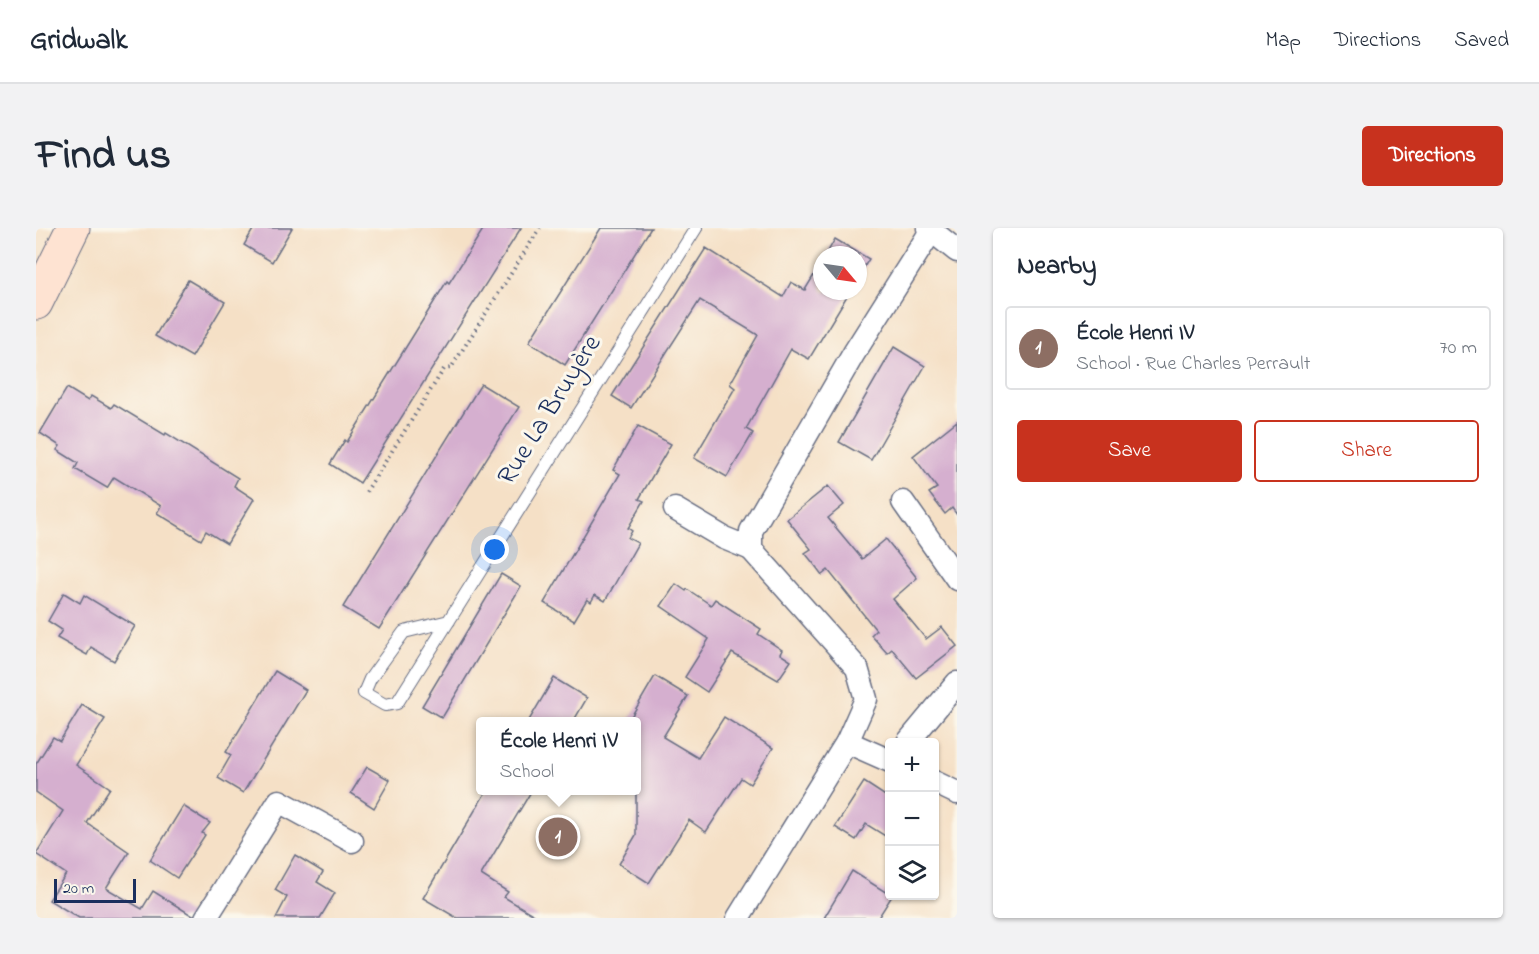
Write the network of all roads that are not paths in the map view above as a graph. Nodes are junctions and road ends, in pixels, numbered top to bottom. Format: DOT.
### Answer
graph roads {
  1 [pos="73,228"];
  2 [pos="696,228"];
  3 [pos="931,229"];
  4 [pos="957,251"];
  5 [pos="36,303"];
  6 [pos="903,502"];
  7 [pos="675,509"];
  8 [pos="752,549"];
  9 [pos="957,579"];
  10 [pos="449,621"];
  11 [pos="957,683"];
  12 [pos="911,738"];
  13 [pos="847,742"];
  14 [pos="885,759"];
  15 [pos="939,784"];
  16 [pos="957,793"];
  17 [pos="352,841"];
  18 [pos="206,918"];
  19 [pos="738,918"];
  1 -- 5 [label="street"];
  2 -- 10 [label="lane, Rue La Bruyère"];
  3 -- 4 [label="street"];
  3 -- 8 [label="street"];
  6 -- 9 [label="street"];
  7 -- 8 [label="street"];
  8 -- 13 [label="street"];
  10 -- 10 [label="lane, Rue La Bruyère"];
  11 -- 12 [label="street"];
  13 -- 14 [label="street"];
  13 -- 19 [label="street"];
  15 -- 16 [label="street"];
  17 -- 18 [label="street"];
}
